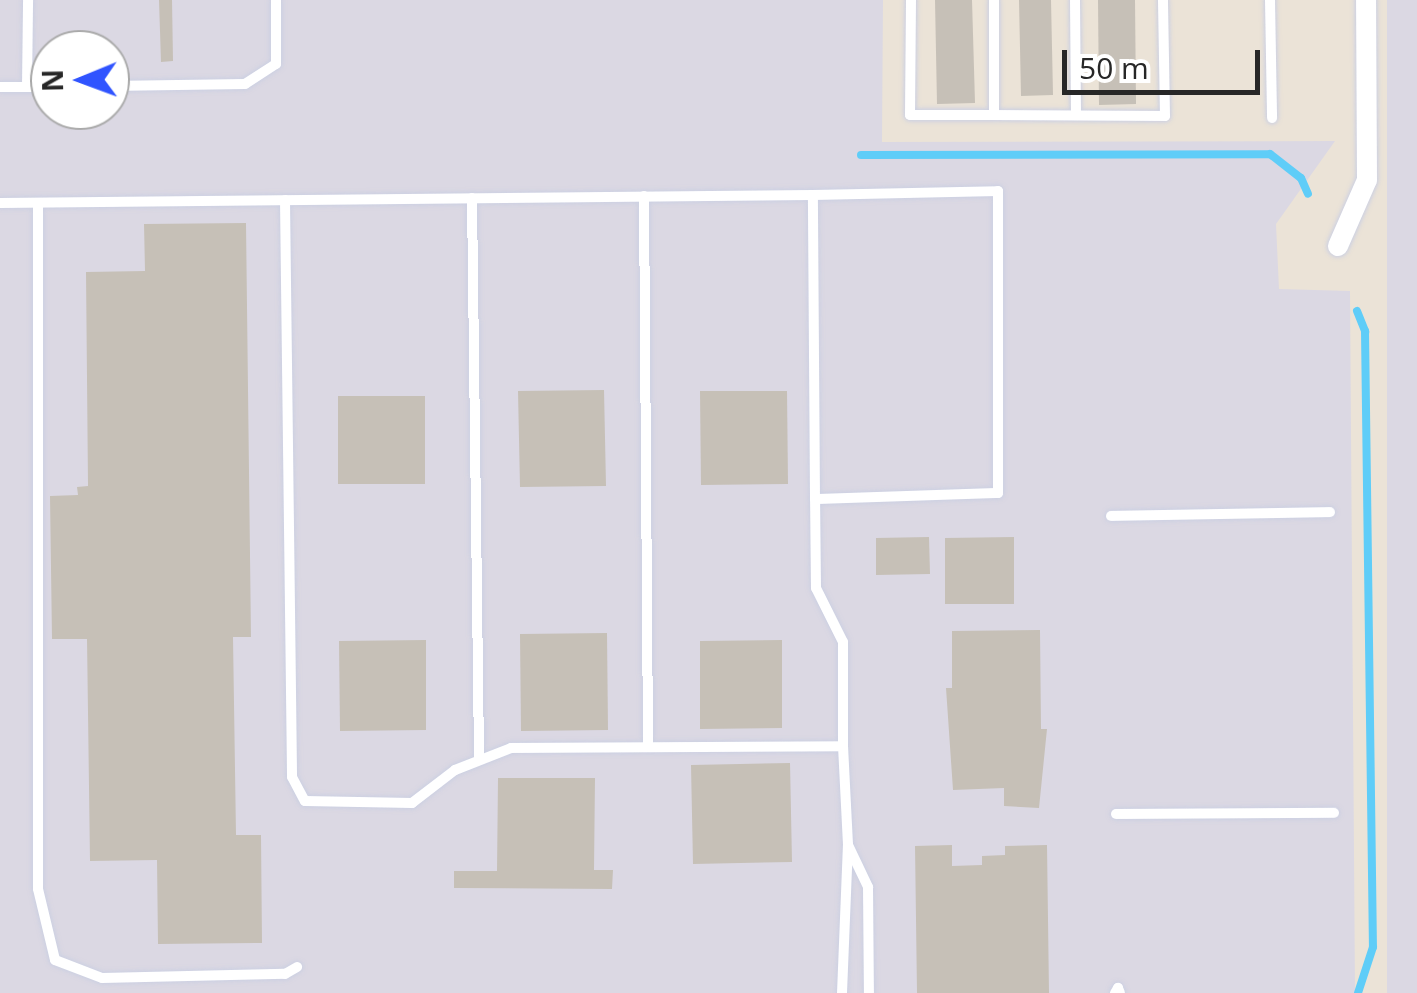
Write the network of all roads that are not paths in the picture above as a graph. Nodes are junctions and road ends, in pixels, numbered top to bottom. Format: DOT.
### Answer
graph roads {
  1 [pos="28,0"];
  2 [pos="276,0"];
  3 [pos="910,0"];
  4 [pos="994,0"];
  5 [pos="1075,0"];
  6 [pos="1163,0"];
  7 [pos="1270,0"];
  8 [pos="1366,0"];
  9 [pos="130,86"];
  10 [pos="0,87"];
  11 [pos="27,87"];
  12 [pos="994,115"];
  13 [pos="1076,116"];
  14 [pos="1272,118"];
  15 [pos="813,195"];
  16 [pos="644,196"];
  17 [pos="472,198"];
  18 [pos="285,200"];
  19 [pos="0,203"];
  20 [pos="38,203"];
  21 [pos="1338,246"];
  22 [pos="816,499"];
  23 [pos="1330,512"];
  24 [pos="1111,516"];
  25 [pos="843,746"];
  26 [pos="648,747"];
  27 [pos="479,758"];
  28 [pos="1334,813"];
  29 [pos="1116,814"];
  30 [pos="848,845"];
  31 [pos="298,967"];
  32 [pos="842,993"];
  33 [pos="870,993"];
  1 -- 11 [label="lane"];
  2 -- 9 [label="lane"];
  3 -- 12 [label="lane"];
  4 -- 12 [label="lane"];
  5 -- 13 [label="lane"];
  6 -- 13 [label="lane"];
  7 -- 14 [label="lane"];
  8 -- 21 [label="street"];
  10 -- 11 [label="lane"];
  12 -- 13 [label="lane"];
  15 -- 16 [label="lane"];
  15 -- 22 [label="lane"];
  15 -- 22 [label="lane"];
  16 -- 17 [label="lane"];
  16 -- 26 [label="lane"];
  17 -- 18 [label="lane"];
  17 -- 27 [label="lane"];
  18 -- 20 [label="lane"];
  18 -- 27 [label="lane"];
  19 -- 20 [label="lane"];
  20 -- 31 [label="lane"];
  22 -- 25 [label="lane"];
  23 -- 24 [label="lane"];
  25 -- 26 [label="lane"];
  25 -- 30 [label="lane"];
  26 -- 27 [label="lane"];
  28 -- 29 [label="lane"];
  30 -- 32 [label="lane"];
  30 -- 33 [label="lane"];
}
